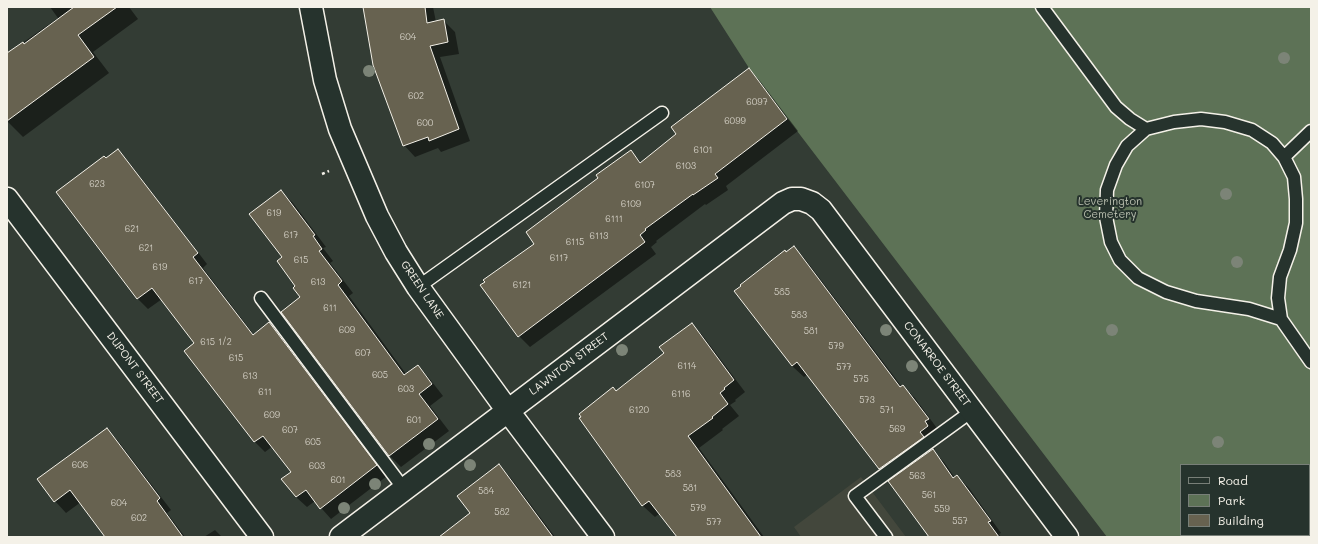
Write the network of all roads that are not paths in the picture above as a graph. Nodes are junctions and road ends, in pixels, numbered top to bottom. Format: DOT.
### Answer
graph roads {
  1 [pos="310,7"];
  2 [pos="1042,7"];
  3 [pos="662,113"];
  4 [pos="1146,129"];
  5 [pos="1311,131"];
  6 [pos="1284,157"];
  7 [pos="7,199"];
  8 [pos="801,199"];
  9 [pos="418,287"];
  10 [pos="261,298"];
  11 [pos="1281,319"];
  12 [pos="1311,362"];
  13 [pos="508,411"];
  14 [pos="972,411"];
  15 [pos="404,490"];
  16 [pos="262,537"];
  17 [pos="341,537"];
  18 [pos="603,537"];
  19 [pos="886,537"];
  20 [pos="1067,537"];
  1 -- 9 [label="street, GREEN LANE"];
  2 -- 4 [label="lane"];
  3 -- 9 [label="lane"];
  4 -- 6 [label="lane"];
  4 -- 11 [label="lane"];
  5 -- 6 [label="lane"];
  6 -- 11 [label="lane"];
  7 -- 16 [label="street, DUPONT STREET"];
  8 -- 13 [label="street, LAWNTON STREET"];
  8 -- 14 [label="street, CONARROE STREET"];
  9 -- 13 [label="street, GREEN LANE"];
  10 -- 15 [label="lane"];
  11 -- 12 [label="lane"];
  13 -- 15 [label="street, LAWNTON STREET"];
  13 -- 18 [label="street, GREEN LANE"];
  14 -- 19 [label="lane"];
  14 -- 20 [label="street, CONARROE STREET"];
  15 -- 17 [label="street, LAWNTON STREET"];
}
